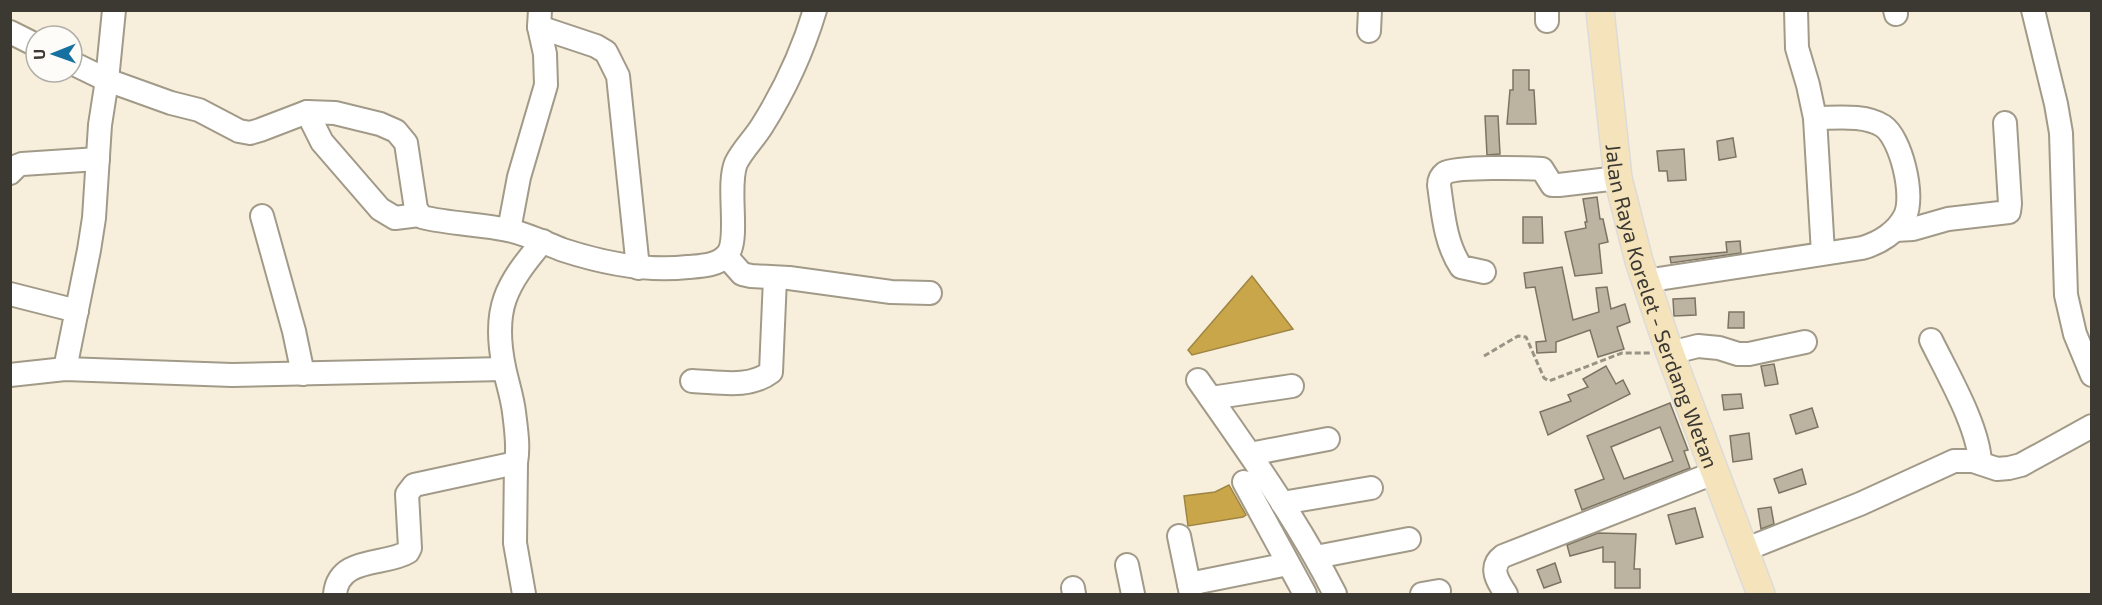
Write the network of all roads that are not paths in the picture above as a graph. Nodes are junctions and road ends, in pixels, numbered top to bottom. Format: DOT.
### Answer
graph roads {
  1 [pos="114,10"];
  2 [pos="815,10"];
  3 [pos="1600,10"];
  4 [pos="1797,10"];
  5 [pos="2033,10"];
  6 [pos="540,19"];
  7 [pos="10,33"];
  8 [pos="24,39"];
  9 [pos="84,69"];
  10 [pos="107,80"];
  11 [pos="307,112"];
  12 [pos="1815,118"];
  13 [pos="2005,123"];
  14 [pos="98,159"];
  15 [pos="10,173"];
  16 [pos="1618,178"];
  17 [pos="419,215"];
  18 [pos="262,216"];
  19 [pos="509,230"];
  20 [pos="1895,230"];
  21 [pos="543,241"];
  22 [pos="1823,253"];
  23 [pos="726,256"];
  24 [pos="638,268"];
  25 [pos="1484,272"];
  26 [pos="775,278"];
  27 [pos="1645,281"];
  28 [pos="930,293"];
  29 [pos="10,294"];
  30 [pos="77,311"];
  31 [pos="1930,340"];
  32 [pos="1805,342"];
  33 [pos="1670,353"];
  34 [pos="64,369"];
  35 [pos="504,369"];
  36 [pos="303,374"];
  37 [pos="10,375"];
  38 [pos="2091,375"];
  39 [pos="692,381"];
  40 [pos="1293,386"];
  41 [pos="2091,426"];
  42 [pos="1328,439"];
  43 [pos="1250,454"];
  44 [pos="516,463"];
  45 [pos="1980,463"];
  46 [pos="1714,473"];
  47 [pos="1244,482"];
  48 [pos="1371,488"];
  49 [pos="1282,503"];
  50 [pos="1179,536"];
  51 [pos="1409,539"];
  52 [pos="1744,550"];
  53 [pos="1316,557"];
  54 [pos="1288,564"];
  55 [pos="1127,565"];
  56 [pos="1190,589"];
  57 [pos="335,594"];
  58 [pos="524,594"];
  59 [pos="1133,594"];
  60 [pos="1305,594"];
  61 [pos="1335,594"];
  62 [pos="1506,594"];
  63 [pos="1761,594"];
  1 -- 10 [label="street"];
  2 -- 23 [label="street"];
  3 -- 16 [label="main road, Jalan Raya Korelet - Serdang Wetan"];
  4 -- 12 [label="street"];
  5 -- 38 [label="street"];
  6 -- 19 [label="street"];
  6 -- 24 [label="street"];
  7 -- 8 [label="street"];
  9 -- 10 [label="street"];
  10 -- 11 [label="street"];
  10 -- 14 [label="street"];
  11 -- 17 [label="street"];
  11 -- 17 [label="street"];
  12 -- 20 [label="street"];
  12 -- 22 [label="street"];
  13 -- 20 [label="street"];
  14 -- 15 [label="street"];
  14 -- 30 [label="street"];
  16 -- 25 [label="street"];
  16 -- 27 [label="main road, Jalan Raya Korelet - Serdang Wetan"];
  17 -- 19 [label="street"];
  18 -- 36 [label="street"];
  19 -- 21 [label="street"];
  20 -- 22 [label="street"];
  21 -- 24 [label="street"];
  21 -- 35 [label="street"];
  22 -- 27 [label="street"];
  23 -- 24 [label="street"];
  23 -- 26 [label="street"];
  26 -- 28 [label="street"];
  26 -- 39 [label="street"];
  27 -- 33 [label="main road, Jalan Raya Korelet - Serdang Wetan"];
  29 -- 30 [label="street"];
  30 -- 34 [label="street"];
  31 -- 45 [label="street"];
  32 -- 33 [label="street"];
  33 -- 46 [label="main road, Jalan Raya Korelet - Serdang Wetan"];
  34 -- 36 [label="street"];
  34 -- 37 [label="street"];
  35 -- 36 [label="street"];
  35 -- 44 [label="street"];
  40 -- 43 [label="street"];
  41 -- 45 [label="street"];
  42 -- 43 [label="street"];
  43 -- 49 [label="street"];
  44 -- 57 [label="street"];
  44 -- 58 [label="street"];
  45 -- 52 [label="street"];
  46 -- 52 [label="main road, Jalan Raya Korelet - Serdang Wetan"];
  46 -- 62 [label="street"];
  47 -- 54 [label="street"];
  48 -- 49 [label="street"];
  49 -- 53 [label="street"];
  50 -- 56 [label="street"];
  51 -- 53 [label="street"];
  52 -- 63 [label="main road, Jalan Raya Korelet - Serdang Wetan"];
  53 -- 61 [label="street"];
  54 -- 56 [label="street"];
  54 -- 60 [label="street"];
  55 -- 59 [label="street"];
}
